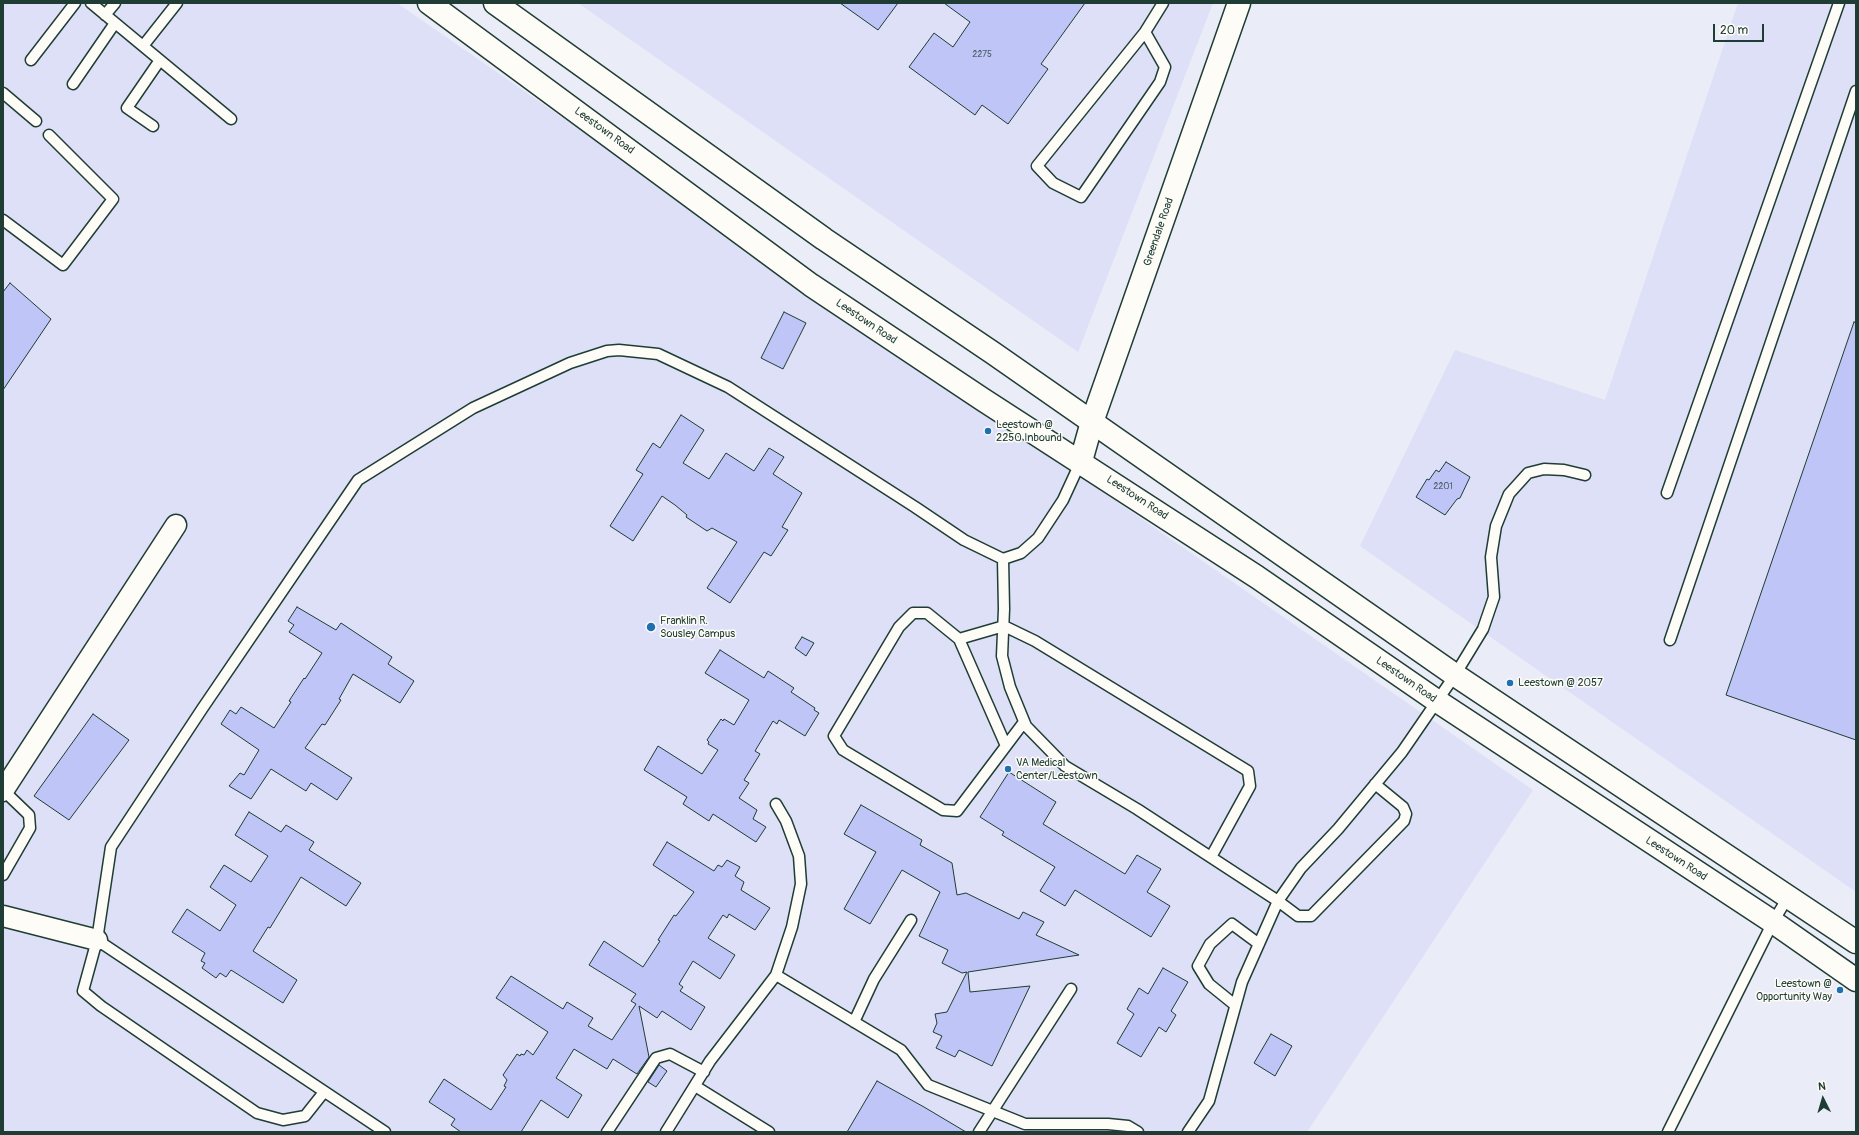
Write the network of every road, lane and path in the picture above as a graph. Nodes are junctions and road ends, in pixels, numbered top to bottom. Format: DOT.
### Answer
graph roads {
  1 [pos="75,3"];
  2 [pos="91,3"];
  3 [pos="115,3"];
  4 [pos="177,3"];
  5 [pos="429,3"];
  6 [pos="495,3"];
  7 [pos="1164,3"];
  8 [pos="1240,3"];
  9 [pos="1839,3"];
  10 [pos="105,15"];
  11 [pos="115,23"];
  12 [pos="1145,32"];
  13 [pos="142,46"];
  14 [pos="31,60"];
  15 [pos="160,60"];
  16 [pos="73,84"];
  17 [pos="1856,91"];
  18 [pos="3,93"];
  19 [pos="231,119"];
  20 [pos="36,121"];
  21 [pos="153,126"];
  22 [pos="49,135"];
  23 [pos="3,220"];
  24 [pos="1092,422"];
  25 [pos="1081,461"];
  26 [pos="1585,475"];
  27 [pos="1667,493"];
  28 [pos="176,525"];
  29 [pos="1003,559"];
  30 [pos="1004,626"];
  31 [pos="959,639"];
  32 [pos="1670,640"];
  33 [pos="1455,675"];
  34 [pos="1437,701"];
  35 [pos="1024,722"];
  36 [pos="1006,746"];
  37 [pos="1375,784"];
  38 [pos="3,790"];
  39 [pos="776,804"];
  40 [pos="1211,857"];
  41 [pos="3,875"];
  42 [pos="1788,896"];
  43 [pos="1278,901"];
  44 [pos="3,916"];
  45 [pos="912,920"];
  46 [pos="1773,922"];
  47 [pos="97,940"];
  48 [pos="1856,942"];
  49 [pos="1259,944"];
  50 [pos="776,975"];
  51 [pos="1856,980"];
  52 [pos="1071,989"];
  53 [pos="1235,1005"];
  54 [pos="854,1022"];
  55 [pos="704,1072"];
  56 [pos="695,1086"];
  57 [pos="324,1092"];
  58 [pos="992,1111"];
  59 [pos="383,1131"];
  60 [pos="607,1132"];
  61 [pos="666,1132"];
  62 [pos="767,1132"];
  63 [pos="979,1132"];
  64 [pos="1138,1132"];
  65 [pos="1188,1132"];
  66 [pos="1668,1132"];
  1 -- 14 [label="lane"];
  2 -- 10 [label="lane"];
  3 -- 10 [label="lane"];
  4 -- 13 [label="lane"];
  5 -- 25 [label="main road, Leestown Road"];
  6 -- 24 [label="main road"];
  7 -- 12 [label="lane"];
  8 -- 24 [label="main road, Greendale Road"];
  9 -- 27 [label="lane"];
  10 -- 11 [label="lane"];
  11 -- 13 [label="lane"];
  11 -- 16 [label="lane"];
  12 -- 12 [label="lane"];
  13 -- 15 [label="lane"];
  15 -- 19 [label="lane"];
  15 -- 21 [label="lane"];
  17 -- 32 [label="lane"];
  18 -- 20 [label="lane"];
  22 -- 23 [label="lane"];
  24 -- 25 [label="main road, Greendale Road"];
  24 -- 33 [label="main road"];
  25 -- 29 [label="lane"];
  25 -- 34 [label="main road, Leestown Road"];
  26 -- 33 [label="lane"];
  28 -- 38 [label="street"];
  29 -- 30 [label="lane"];
  29 -- 47 [label="lane"];
  30 -- 31 [label="lane"];
  30 -- 35 [label="lane"];
  30 -- 40 [label="lane"];
  31 -- 36 [label="lane"];
  31 -- 36 [label="lane"];
  33 -- 34 [label="lane"];
  33 -- 42 [label="main road"];
  34 -- 37 [label="lane"];
  34 -- 46 [label="main road, Leestown Road"];
  35 -- 36 [label="lane"];
  35 -- 40 [label="lane"];
  37 -- 43 [label="lane"];
  37 -- 43 [label="lane"];
  38 -- 41 [label="lane"];
  39 -- 50 [label="lane"];
  40 -- 43 [label="lane"];
  42 -- 46 [label="lane"];
  42 -- 48 [label="main road"];
  43 -- 49 [label="lane"];
  44 -- 47 [label="street"];
  45 -- 54 [label="lane"];
  46 -- 51 [label="main road, Leestown Road"];
  46 -- 66 [label="lane"];
  47 -- 57 [label="lane"];
  47 -- 57 [label="lane"];
  49 -- 53 [label="lane"];
  49 -- 53 [label="lane"];
  50 -- 54 [label="lane"];
  50 -- 55 [label="lane"];
  52 -- 58 [label="lane"];
  53 -- 65 [label="lane"];
  54 -- 58 [label="lane"];
  55 -- 56 [label="lane"];
  55 -- 60 [label="lane"];
  56 -- 61 [label="lane"];
  56 -- 62 [label="lane"];
  57 -- 59 [label="lane"];
  58 -- 63 [label="lane"];
  58 -- 64 [label="lane"];
}
